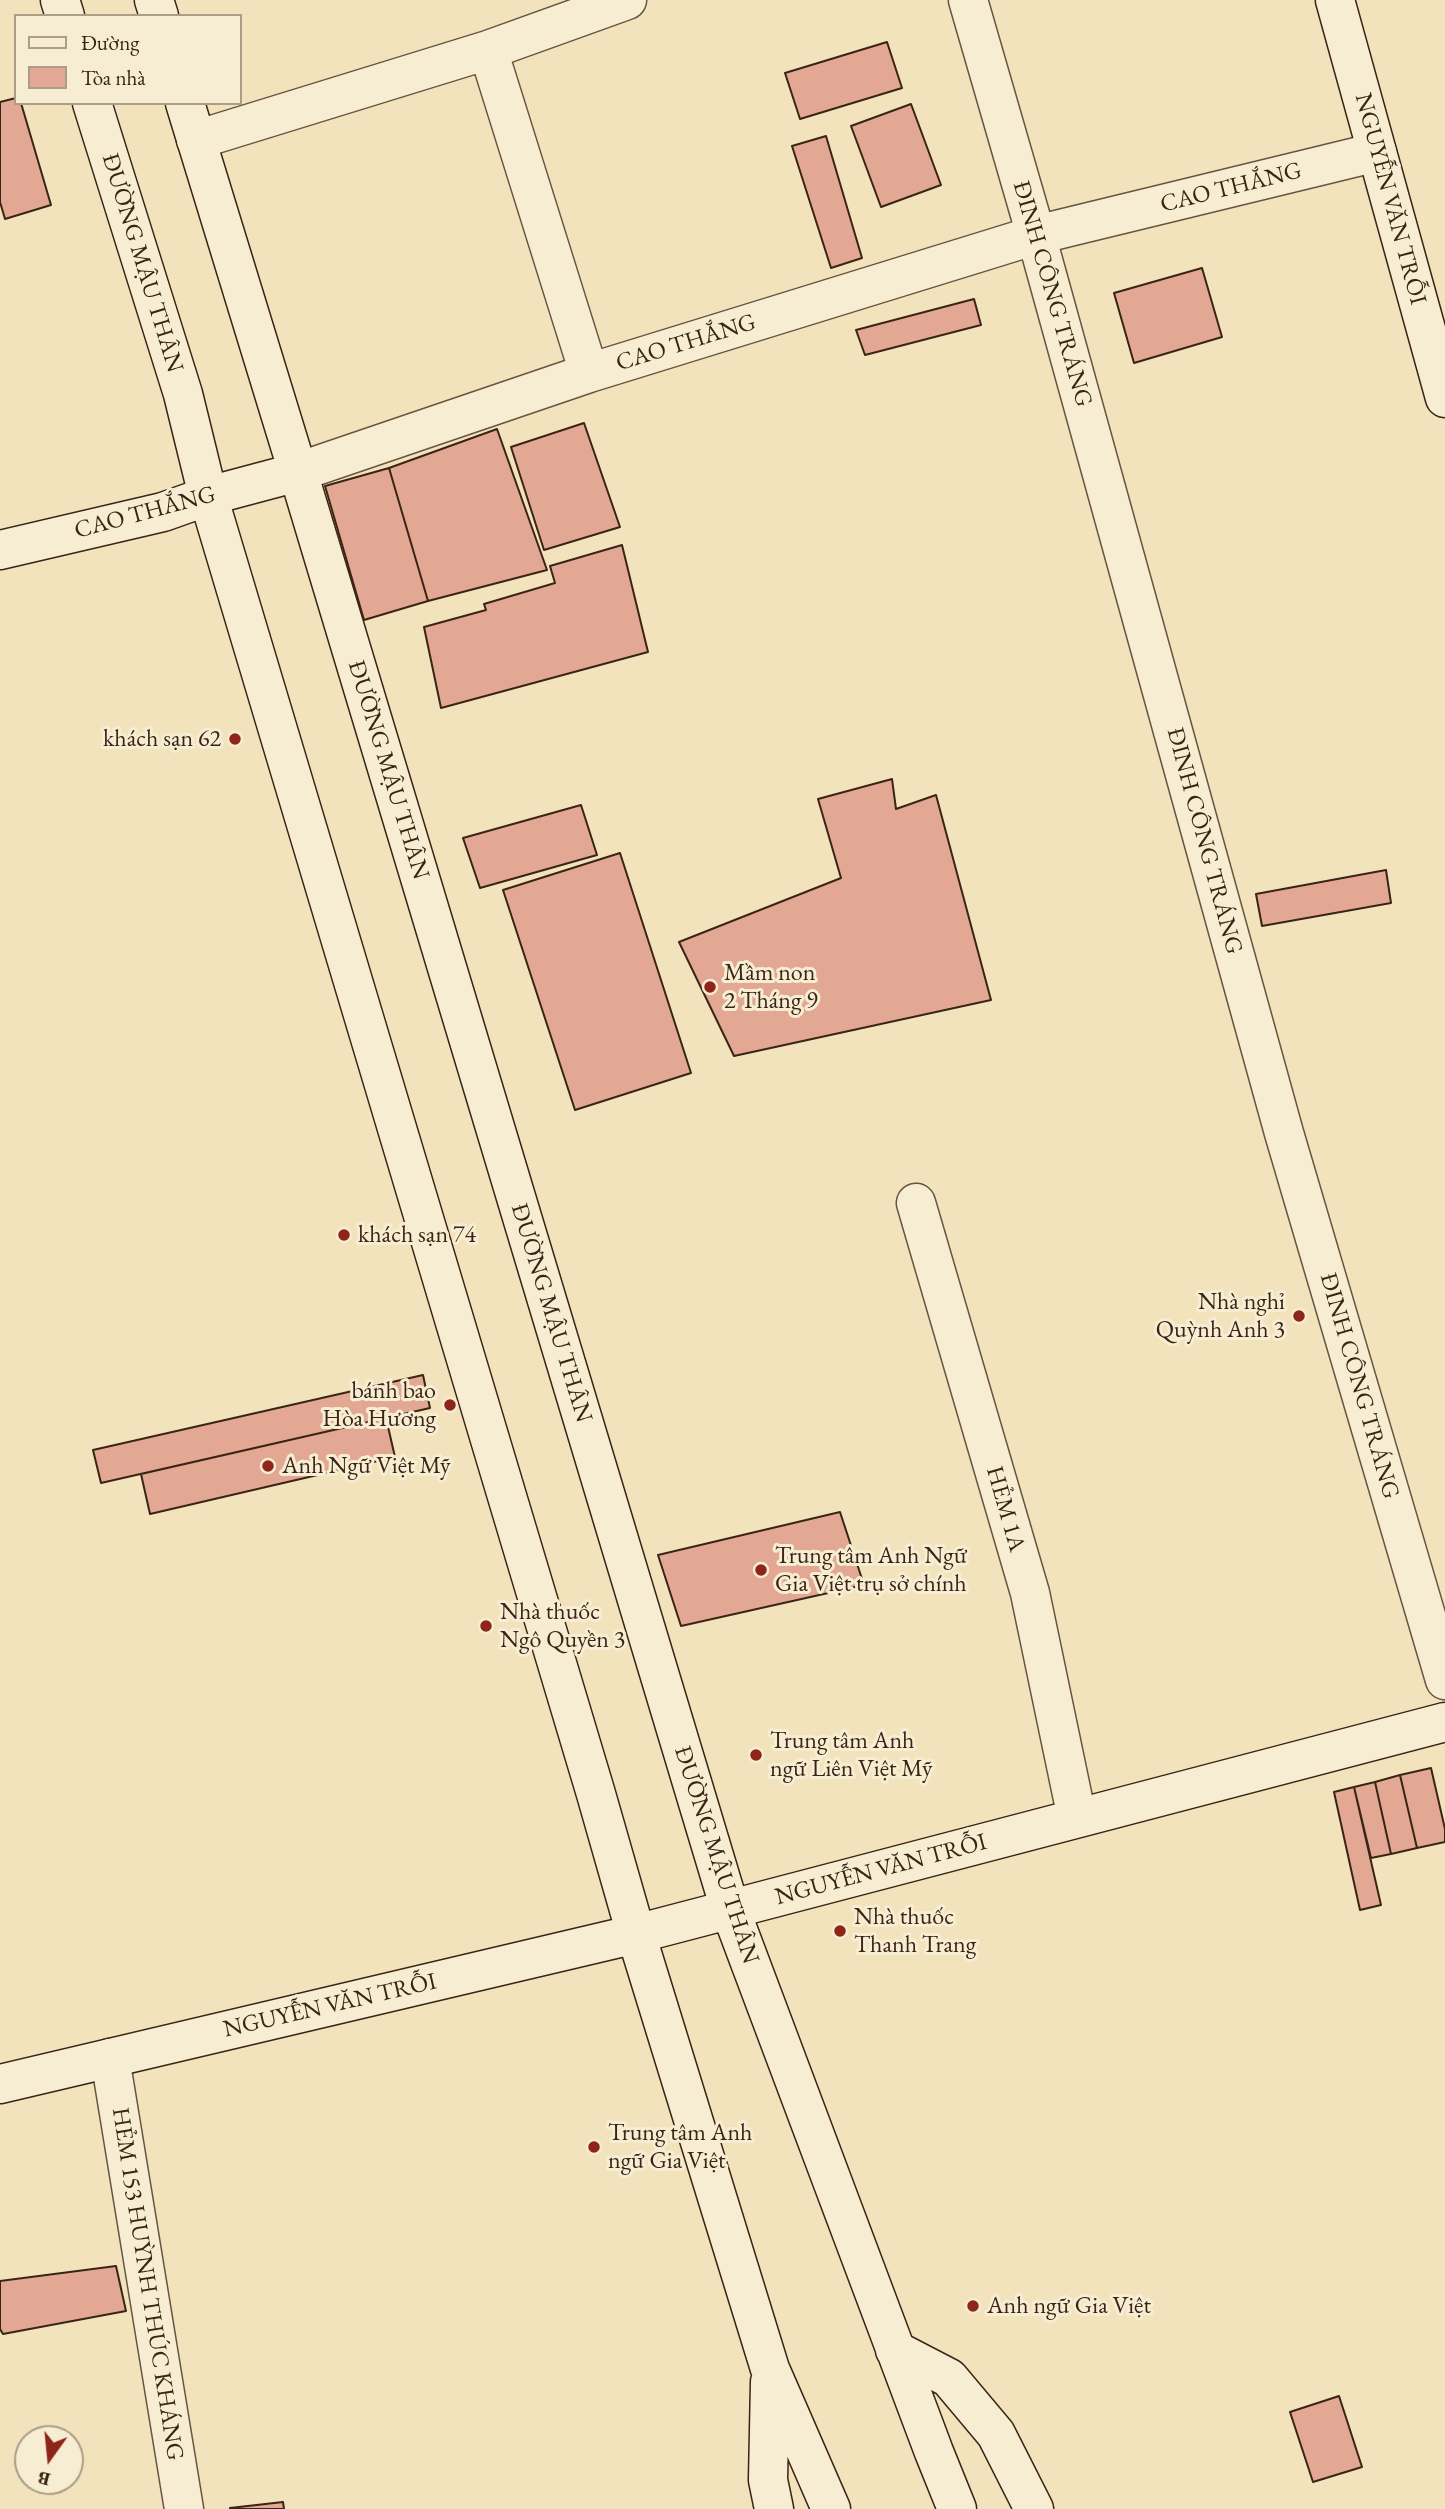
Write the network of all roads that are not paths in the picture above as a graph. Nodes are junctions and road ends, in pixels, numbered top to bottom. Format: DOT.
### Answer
graph roads {
  1 [pos="627,0"];
  2 [pos="968,0"];
  3 [pos="1335,0"];
  4 [pos="488,50"];
  5 [pos="93,105"];
  6 [pos="186,105"];
  7 [pos="196,140"];
  8 [pos="1377,152"];
  9 [pos="1036,235"];
  10 [pos="589,373"];
  11 [pos="1445,398"];
  12 [pos="298,472"];
  13 [pos="208,496"];
  14 [pos="0,550"];
  15 [pos="916,1203"];
  16 [pos="1445,1680"];
  17 [pos="1445,1722"];
  18 [pos="1077,1818"];
  19 [pos="730,1909"];
  20 [pos="636,1934"];
  21 [pos="110,2058"];
  22 [pos="0,2084"];
  23 [pos="895,2350"];
  24 [pos="770,2369"];
  25 [pos="184,2509"];
  26 [pos="774,2509"];
  27 [pos="831,2509"];
  28 [pos="957,2509"];
  29 [pos="1034,2509"];
  1 -- 4 [label="street"];
  2 -- 9 [label="street, ĐINH CÔNG TRÁNG"];
  3 -- 8 [label="street, NGUYỄN VĂN TRỖI"];
  4 -- 7 [label="street"];
  4 -- 10 [label="street"];
  5 -- 13 [label="street, ĐƯỜNG MẬU THÂN"];
  6 -- 7 [label="street, ĐƯỜNG MẬU THÂN"];
  7 -- 12 [label="street, ĐƯỜNG MẬU THÂN"];
  8 -- 9 [label="street, CAO THẮNG"];
  8 -- 11 [label="street, NGUYỄN VĂN TRỖI"];
  9 -- 10 [label="street, CAO THẮNG"];
  9 -- 16 [label="street, ĐINH CÔNG TRÁNG"];
  10 -- 12 [label="street, CAO THẮNG"];
  12 -- 13 [label="street, CAO THẮNG"];
  12 -- 19 [label="street, ĐƯỜNG MẬU THÂN"];
  13 -- 14 [label="street, CAO THẮNG"];
  13 -- 20 [label="street, ĐƯỜNG MẬU THÂN"];
  15 -- 18 [label="street, HẺM 1A"];
  17 -- 18 [label="street, NGUYỄN VĂN TRỖI"];
  18 -- 19 [label="street, NGUYỄN VĂN TRỖI"];
  19 -- 20 [label="street, NGUYỄN VĂN TRỖI"];
  19 -- 23 [label="street, ĐƯỜNG MẬU THÂN"];
  20 -- 21 [label="street, NGUYỄN VĂN TRỖI"];
  20 -- 24 [label="street, ĐƯỜNG MẬU THÂN"];
  21 -- 22 [label="street, NGUYỄN VĂN TRỖI"];
  21 -- 25 [label="street, HẺM 153 HUỲNH THÚC KHÁNG"];
  23 -- 28 [label="street, ĐƯỜNG MẬU THÂN"];
  23 -- 29 [label="street"];
  24 -- 26 [label="street"];
  24 -- 27 [label="street, ĐƯỜNG MẬU THÂN"];
}
